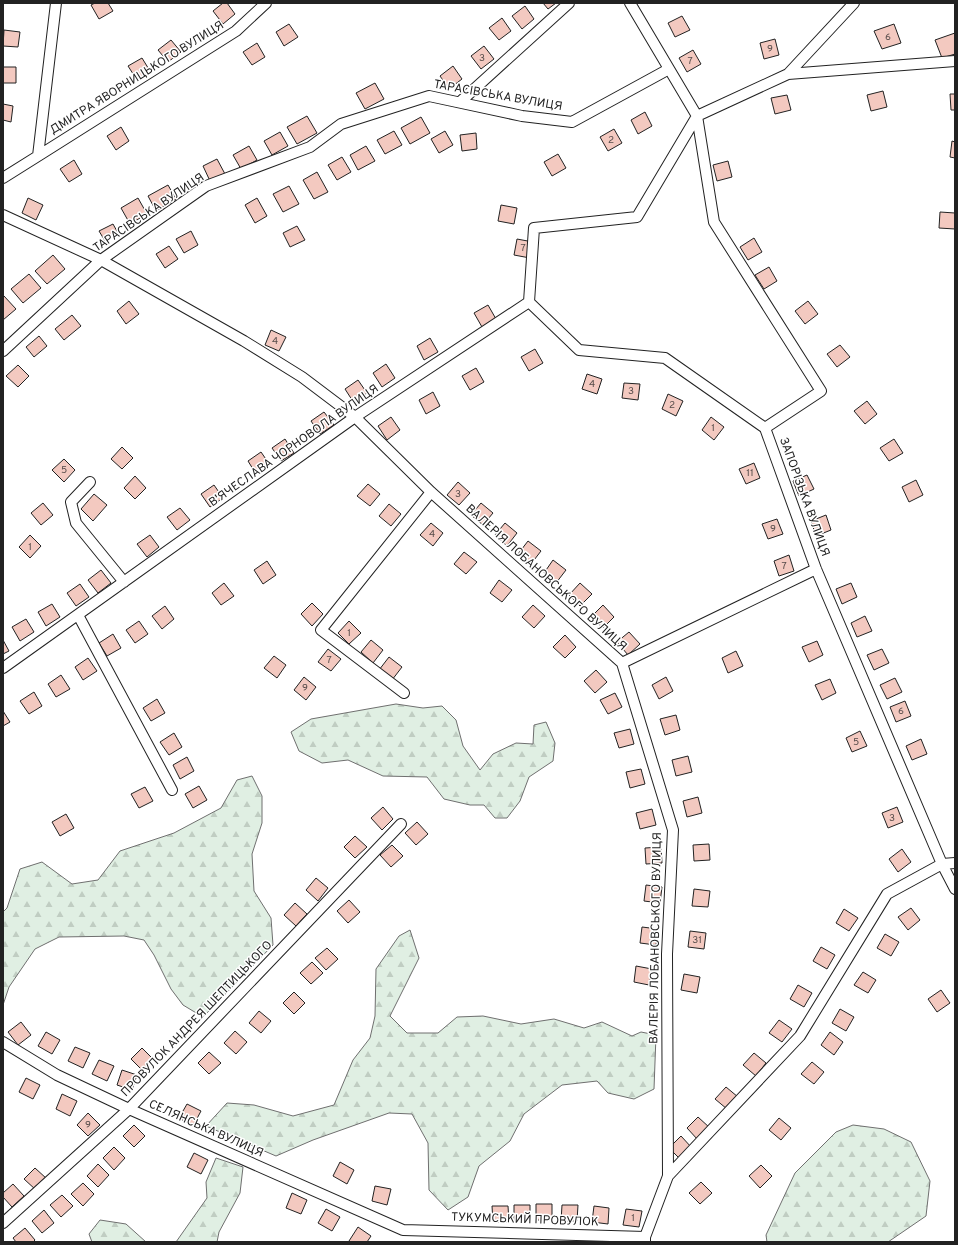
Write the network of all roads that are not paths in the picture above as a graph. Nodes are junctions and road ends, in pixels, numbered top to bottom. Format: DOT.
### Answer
graph roads {
  1 [pos="56,3"];
  2 [pos="266,3"];
  3 [pos="569,3"];
  4 [pos="630,3"];
  5 [pos="854,3"];
  6 [pos="955,61"];
  7 [pos="669,69"];
  8 [pos="788,74"];
  9 [pos="460,102"];
  10 [pos="697,116"];
  11 [pos="38,156"];
  12 [pos="3,178"];
  13 [pos="3,216"];
  14 [pos="102,260"];
  15 [pos="529,302"];
  16 [pos="3,351"];
  17 [pos="355,417"];
  18 [pos="765,428"];
  19 [pos="90,482"];
  20 [pos="431,492"];
  21 [pos="816,569"];
  22 [pos="124,582"];
  23 [pos="78,615"];
  24 [pos="622,663"];
  25 [pos="3,668"];
  26 [pos="404,693"];
  27 [pos="172,790"];
  28 [pos="401,824"];
  29 [pos="955,863"];
  30 [pos="942,864"];
  31 [pos="955,889"];
  32 [pos="3,1042"];
  33 [pos="129,1109"];
  34 [pos="668,1176"];
  35 [pos="3,1223"];
  36 [pos="403,1230"];
  37 [pos="645,1239"];
  1 -- 11 [label="street"];
  2 -- 11 [label="street, ДМИТРА ЯВОРНИЦЬКОГО ВУЛИЦЯ"];
  3 -- 9 [label="street"];
  4 -- 7 [label="street, ЗАПОРІЗЬКА ВУЛИЦЯ"];
  5 -- 8 [label="street"];
  6 -- 8 [label="street"];
  7 -- 9 [label="street, ТАРАСІВСЬКА ВУЛИЦЯ"];
  7 -- 10 [label="street, ЗАПОРІЗЬКА ВУЛИЦЯ"];
  8 -- 10 [label="street"];
  9 -- 14 [label="street, ТАРАСІВСЬКА ВУЛИЦЯ"];
  10 -- 15 [label="street"];
  10 -- 18 [label="street, ЗАПОРІЗЬКА ВУЛИЦЯ"];
  11 -- 12 [label="street"];
  13 -- 14 [label="street, ВАЛЕРІЯ ЛОБАНОВСЬКОГО ВУЛИЦЯ"];
  14 -- 16 [label="street, ТАРАСІВСЬКА ВУЛИЦЯ"];
  14 -- 17 [label="street, ВАЛЕРІЯ ЛОБАНОВСЬКОГО ВУЛИЦЯ"];
  15 -- 17 [label="street, В'ЯЧЕСЛАВА ЧОРНОВОЛА ВУЛИЦЯ"];
  15 -- 18 [label="street"];
  17 -- 20 [label="street, ВАЛЕРІЯ ЛОБАНОВСЬКОГО ВУЛИЦЯ"];
  17 -- 22 [label="street, В'ЯЧЕСЛАВА ЧОРНОВОЛА ВУЛИЦЯ"];
  18 -- 21 [label="street, ЗАПОРІЗЬКА ВУЛИЦЯ"];
  19 -- 22 [label="street"];
  20 -- 24 [label="street, ВАЛЕРІЯ ЛОБАНОВСЬКОГО ВУЛИЦЯ"];
  20 -- 26 [label="street"];
  21 -- 24 [label="street"];
  21 -- 30 [label="street, ЗАПОРІЗЬКА ВУЛИЦЯ"];
  22 -- 23 [label="street, В'ЯЧЕСЛАВА ЧОРНОВОЛА ВУЛИЦЯ"];
  23 -- 25 [label="street, В'ЯЧЕСЛАВА ЧОРНОВОЛА ВУЛИЦЯ"];
  23 -- 27 [label="street"];
  24 -- 34 [label="street, ВАЛЕРІЯ ЛОБАНОВСЬКОГО ВУЛИЦЯ"];
  28 -- 33 [label="street, ПРОВУЛОК АНДРЕЯ ШЕПТИЦЬКОГО"];
  29 -- 30 [label="street"];
  30 -- 31 [label="street, ЗАПОРІЗЬКА ВУЛИЦЯ"];
  30 -- 34 [label="street"];
  32 -- 33 [label="street, СЕЛЯНСЬКА ВУЛИЦЯ"];
  33 -- 35 [label="street, ПРОВУЛОК АНДРЕЯ ШЕПТИЦЬКОГО"];
  33 -- 36 [label="street, СЕЛЯНСЬКА ВУЛИЦЯ"];
  34 -- 37 [label="street"];
  36 -- 37 [label="street, ТУКУМСЬКИЙ ПРОВУЛОК"];
}
